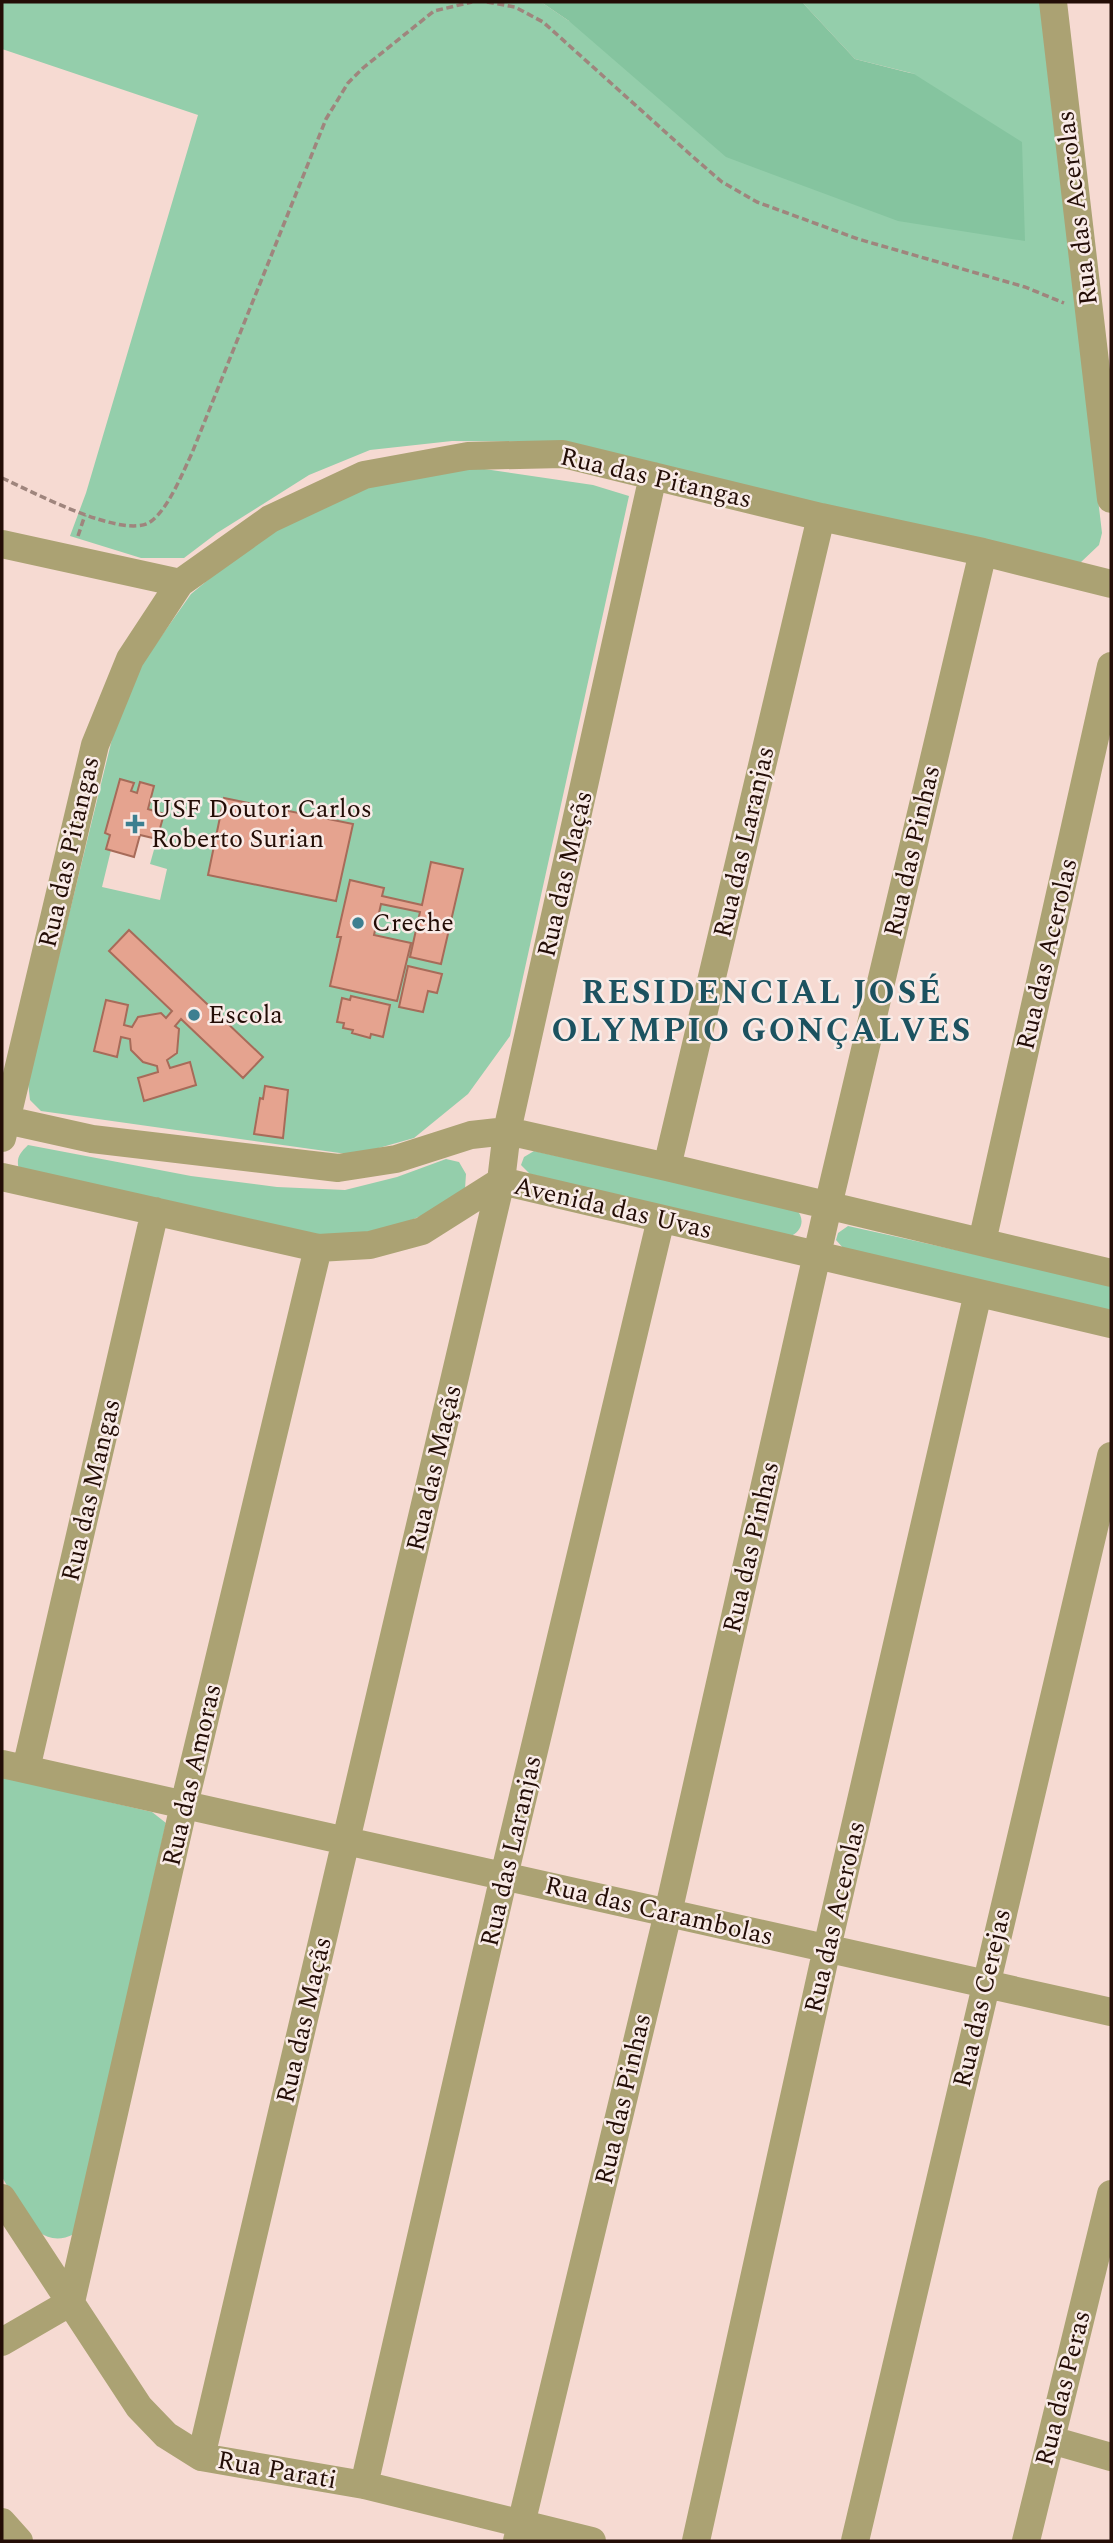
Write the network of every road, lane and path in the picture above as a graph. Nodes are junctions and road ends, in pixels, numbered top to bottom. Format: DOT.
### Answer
graph roads {
  1 [pos="471,2"];
  2 [pos="487,2"];
  3 [pos="1053,2"];
  4 [pos="1066,304"];
  5 [pos="653,476"];
  6 [pos="2,478"];
  7 [pos="1111,499"];
  8 [pos="821,517"];
  9 [pos="2,544"];
  10 [pos="983,552"];
  11 [pos="180,583"];
  12 [pos="1111,584"];
  13 [pos="1111,666"];
  14 [pos="3,1126"];
  15 [pos="507,1131"];
  16 [pos="667,1167"];
  17 [pos="2,1177"];
  18 [pos="501,1181"];
  19 [pos="828,1206"];
  20 [pos="155,1211"];
  21 [pos="661,1219"];
  22 [pos="982,1242"];
  23 [pos="318,1248"];
  24 [pos="818,1256"];
  25 [pos="1111,1273"];
  26 [pos="978,1293"];
  27 [pos="1111,1324"];
  28 [pos="1111,1456"];
  29 [pos="14,1767"];
  30 [pos="184,1805"];
  31 [pos="346,1841"];
  32 [pos="504,1876"];
  33 [pos="668,1913"];
  34 [pos="827,1948"];
  35 [pos="985,1984"];
  36 [pos="1111,2012"];
  37 [pos="1111,2194"];
  38 [pos="2,2198"];
  39 [pos="71,2302"];
  40 [pos="2,2342"];
  41 [pos="1051,2440"];
  42 [pos="201,2457"];
  43 [pos="1111,2457"];
  44 [pos="364,2485"];
  45 [pos="2,2522"];
  46 [pos="519,2532"];
  47 [pos="19,2541"];
  48 [pos="592,2541"];
  49 [pos="696,2541"];
  50 [pos="855,2541"];
  51 [pos="1026,2541"];
  1 -- 6 [label="path"];
  2 -- 4 [label="path"];
  3 -- 7 [label="street, Rua das Acerolas"];
  5 -- 8 [label="street, Rua das Pitangas"];
  5 -- 11 [label="street, Rua das Pitangas"];
  5 -- 15 [label="street, Rua das Maçãs"];
  8 -- 10 [label="street, Rua das Pitangas"];
  8 -- 16 [label="street, Rua das Laranjas"];
  9 -- 11 [label="street"];
  10 -- 12 [label="street, Rua das Pitangas"];
  10 -- 19 [label="street, Rua das Pinhas"];
  11 -- 14 [label="street, Rua das Pitangas"];
  13 -- 22 [label="street, Rua das Acerolas"];
  14 -- 15 [label="street, Avenida das Uvas"];
  15 -- 16 [label="street, Avenida das Uvas"];
  15 -- 18 [label="street, Rua das Maçãs"];
  16 -- 19 [label="street, Avenida das Uvas"];
  17 -- 20 [label="street, Avenida das Uvas"];
  18 -- 21 [label="street, Avenida das Uvas"];
  18 -- 23 [label="street, Avenida das Uvas"];
  18 -- 31 [label="street, Rua das Maçãs"];
  19 -- 22 [label="street, Avenida das Uvas"];
  19 -- 24 [label="street, Rua das Pinhas"];
  20 -- 23 [label="street, Avenida das Uvas"];
  20 -- 29 [label="street, Rua das Mangas"];
  21 -- 24 [label="street, Avenida das Uvas"];
  21 -- 32 [label="street, Rua das Laranjas"];
  22 -- 25 [label="street, Avenida das Uvas"];
  23 -- 30 [label="street, Rua das Amoras"];
  24 -- 26 [label="street, Avenida das Uvas"];
  24 -- 33 [label="street, Rua das Pinhas"];
  26 -- 27 [label="street, Avenida das Uvas"];
  26 -- 34 [label="street, Rua das Acerolas"];
  28 -- 35 [label="street, Rua das Cerejas"];
  29 -- 30 [label="street, Rua das Carambolas"];
  30 -- 31 [label="street, Rua das Carambolas"];
  30 -- 39 [label="street, Rua das Amoras"];
  31 -- 32 [label="street, Rua das Carambolas"];
  31 -- 42 [label="street, Rua das Maçãs"];
  32 -- 33 [label="street, Rua das Carambolas"];
  32 -- 44 [label="street, Rua das Laranjas"];
  33 -- 34 [label="street, Rua das Carambolas"];
  33 -- 46 [label="street, Rua das Pinhas"];
  34 -- 35 [label="street, Rua das Carambolas"];
  34 -- 49 [label="street, Rua das Acerolas"];
  35 -- 36 [label="street, Rua das Carambolas"];
  35 -- 50 [label="street, Rua das Cerejas"];
  37 -- 41 [label="street, Rua das Peras"];
  38 -- 39 [label="street, Rua Parati"];
  39 -- 40 [label="street"];
  39 -- 42 [label="street, Rua Parati"];
  41 -- 43 [label="street"];
  41 -- 51 [label="street, Rua das Peras"];
  42 -- 44 [label="street, Rua Parati"];
  44 -- 46 [label="street, Rua Parati"];
  45 -- 47 [label="street"];
  46 -- 48 [label="street, Rua Parati"];
}
